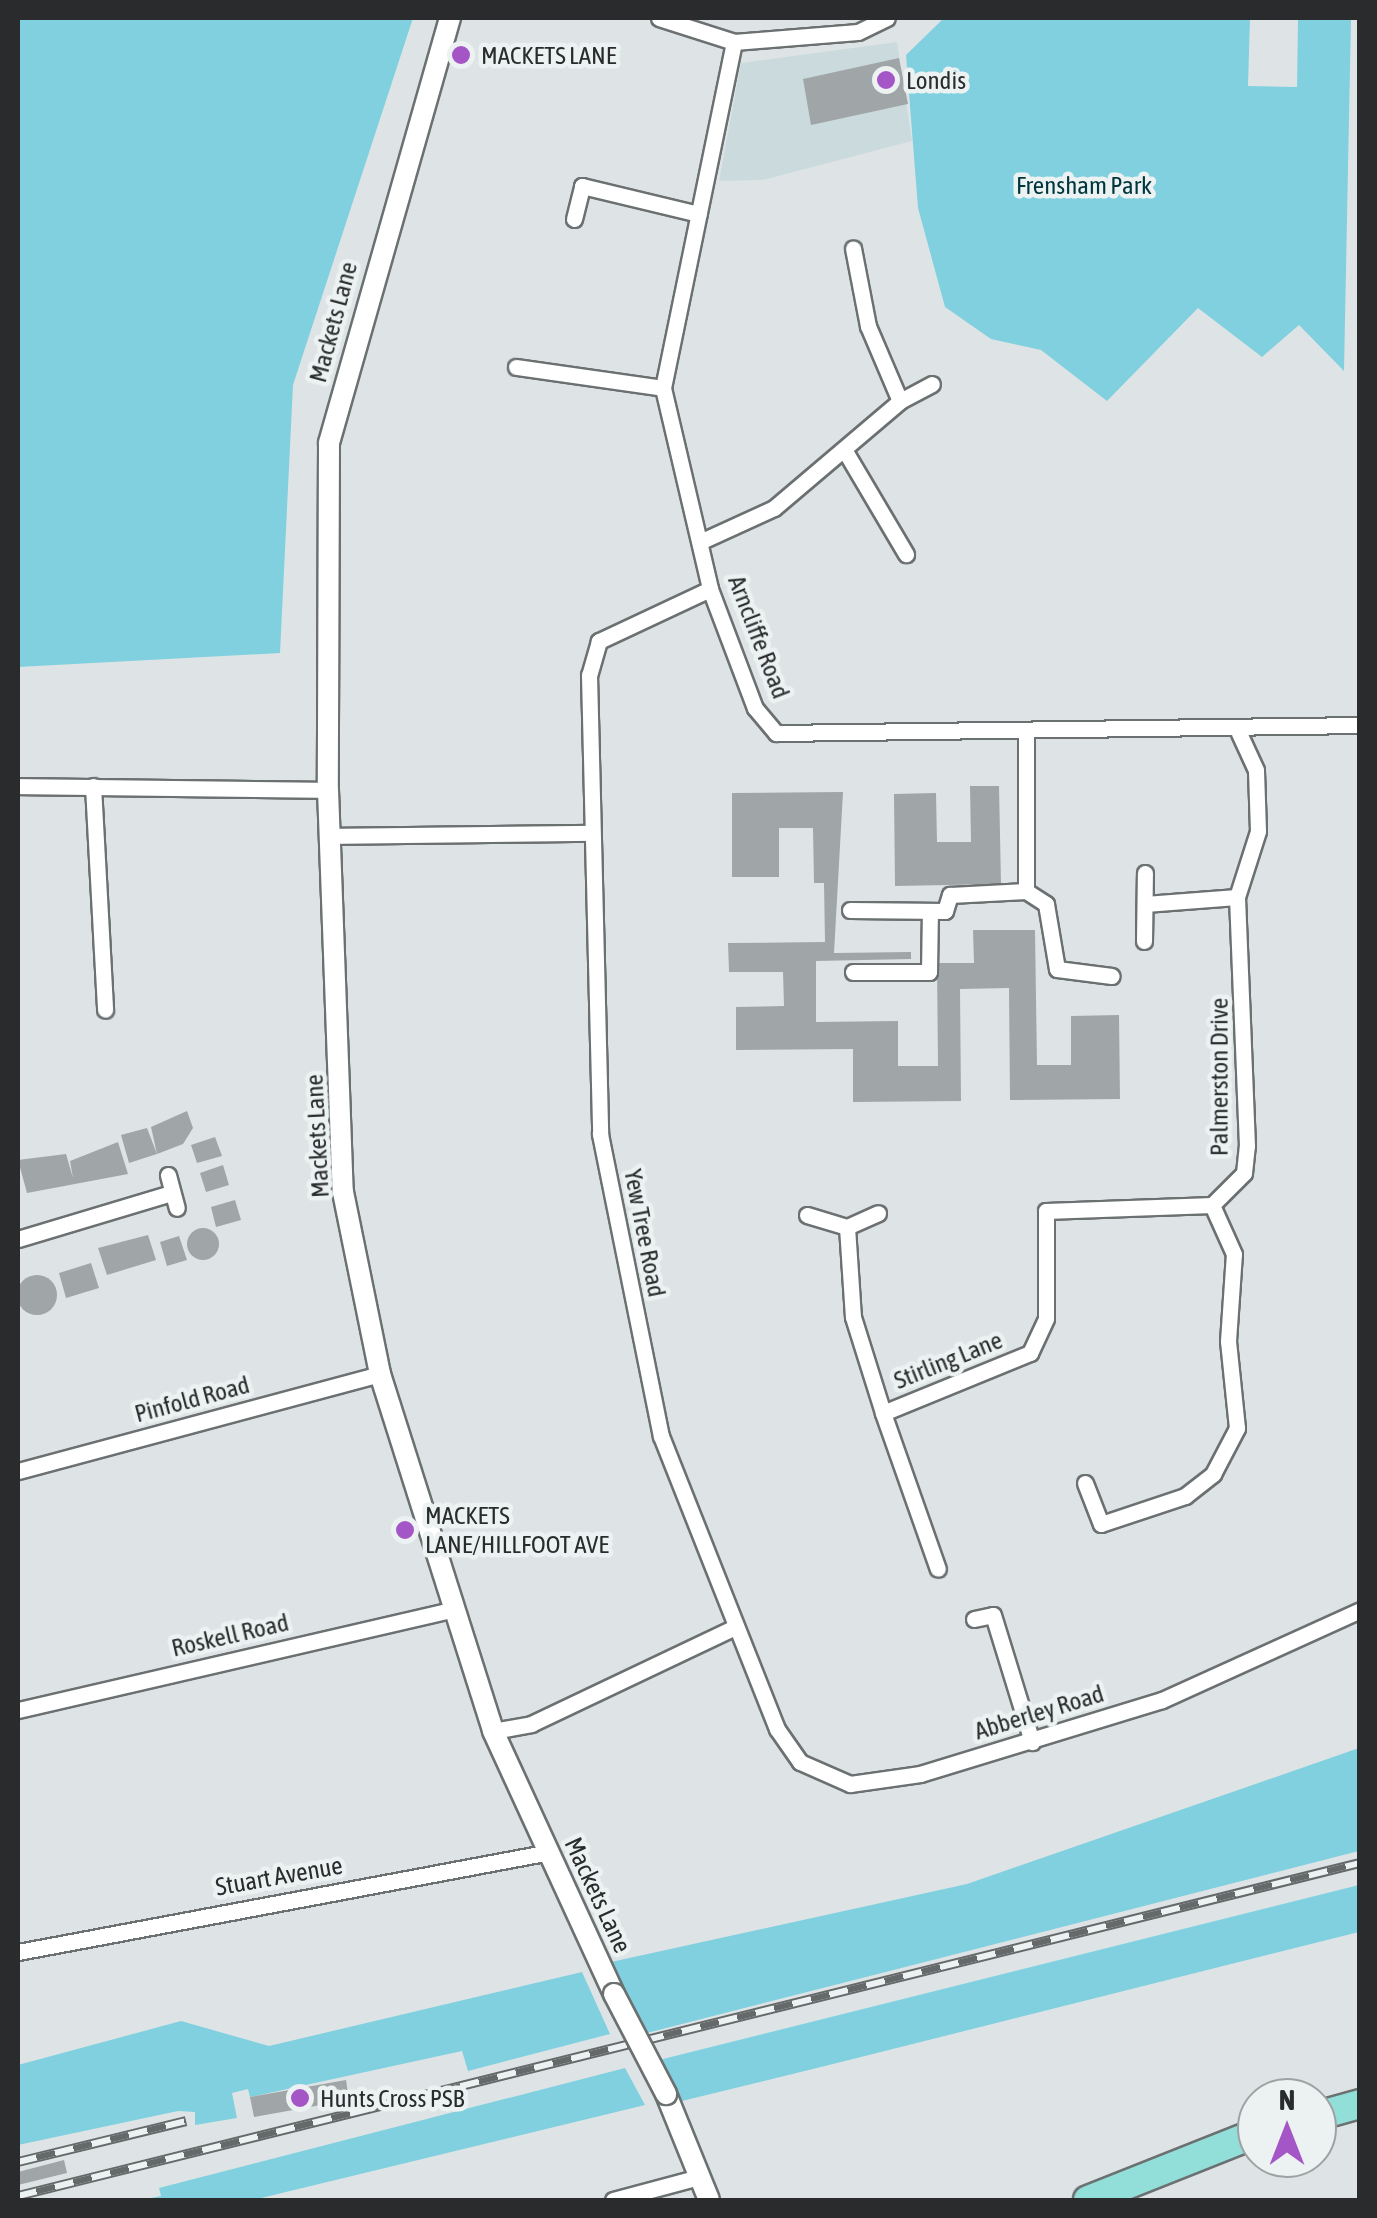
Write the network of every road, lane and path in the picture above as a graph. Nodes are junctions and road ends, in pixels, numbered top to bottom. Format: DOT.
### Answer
graph roads {
  1 [pos="450,18"];
  2 [pos="659,18"];
  3 [pos="887,18"];
  4 [pos="734,42"];
  5 [pos="699,214"];
  6 [pos="574,218"];
  7 [pos="853,248"];
  8 [pos="516,367"];
  9 [pos="932,384"];
  10 [pos="662,388"];
  11 [pos="900,402"];
  12 [pos="845,451"];
  13 [pos="704,540"];
  14 [pos="906,554"];
  15 [pos="710,589"];
  16 [pos="1360,725"];
  17 [pos="1026,733"];
  18 [pos="1240,733"];
  19 [pos="18,786"];
  20 [pos="93,786"];
  21 [pos="328,790"];
  22 [pos="588,833"];
  23 [pos="330,836"];
  24 [pos="1145,873"];
  25 [pos="1026,891"];
  26 [pos="1238,898"];
  27 [pos="1145,904"];
  28 [pos="850,910"];
  29 [pos="930,911"];
  30 [pos="1144,941"];
  31 [pos="853,972"];
  32 [pos="1112,976"];
  33 [pos="105,1010"];
  34 [pos="168,1175"];
  35 [pos="1212,1205"];
  36 [pos="878,1214"];
  37 [pos="807,1215"];
  38 [pos="847,1227"];
  39 [pos="18,1239"];
  40 [pos="380,1374"];
  41 [pos="883,1413"];
  42 [pos="18,1471"];
  43 [pos="1085,1482"];
  44 [pos="938,1569"];
  45 [pos="454,1610"];
  46 [pos="1360,1610"];
  47 [pos="974,1620"];
  48 [pos="735,1627"];
  49 [pos="763,1692"];
  50 [pos="18,1710"];
  51 [pos="493,1731"];
  52 [pos="1032,1742"];
  53 [pos="550,1852"];
  54 [pos="18,1952"];
  55 [pos="1237,2141"];
  56 [pos="699,2178"];
  57 [pos="613,2200"];
  58 [pos="709,2200"];
  59 [pos="1088,2200"];
  1 -- 21 [label="street, Mackets Lane"];
  2 -- 4 [label="street"];
  3 -- 4 [label="street"];
  4 -- 5 [label="street, Arncliffe Road"];
  5 -- 6 [label="street"];
  5 -- 10 [label="street, Arncliffe Road"];
  7 -- 11 [label="street"];
  8 -- 10 [label="street"];
  9 -- 11 [label="street"];
  10 -- 13 [label="street, Arncliffe Road"];
  11 -- 12 [label="street"];
  12 -- 13 [label="street"];
  12 -- 14 [label="street"];
  13 -- 15 [label="street, Arncliffe Road"];
  15 -- 17 [label="street, Arncliffe Road"];
  15 -- 22 [label="street, Yew Tree Road"];
  16 -- 18 [label="street, Arncliffe Road"];
  17 -- 18 [label="street, Arncliffe Road"];
  17 -- 25 [label="street"];
  18 -- 26 [label="street, Palmerston Drive"];
  19 -- 20 [label="street"];
  20 -- 21 [label="street"];
  20 -- 33 [label="street"];
  21 -- 23 [label="street, Mackets Lane"];
  22 -- 23 [label="street"];
  22 -- 48 [label="street, Yew Tree Road"];
  23 -- 40 [label="street, Mackets Lane"];
  24 -- 27 [label="street"];
  25 -- 29 [label="street"];
  25 -- 32 [label="street"];
  26 -- 27 [label="street"];
  26 -- 35 [label="street, Palmerston Drive"];
  27 -- 30 [label="street"];
  28 -- 29 [label="street"];
  29 -- 31 [label="street"];
  34 -- 39 [label="street"];
  35 -- 41 [label="street, Stirling Lane"];
  35 -- 43 [label="street"];
  36 -- 38 [label="street"];
  37 -- 38 [label="street"];
  38 -- 41 [label="street, Stirling Lane"];
  40 -- 42 [label="street, Pinfold Road"];
  40 -- 45 [label="street, Mackets Lane"];
  41 -- 44 [label="street"];
  45 -- 50 [label="street, Roskell Road"];
  45 -- 51 [label="street, Mackets Lane"];
  46 -- 52 [label="street, Abberley Road"];
  47 -- 52 [label="street"];
  48 -- 49 [label="street, Yew Tree Road"];
  48 -- 51 [label="street"];
  49 -- 52 [label="street, Abberley Road"];
  51 -- 53 [label="street, Mackets Lane"];
  53 -- 54 [label="street, Stuart Avenue"];
  53 -- 56 [label="street, Mackets Lane, bridge"];
  55 -- 59 [label="highway"];
  56 -- 57 [label="street"];
  56 -- 58 [label="street, Mackets Lane"];
}
